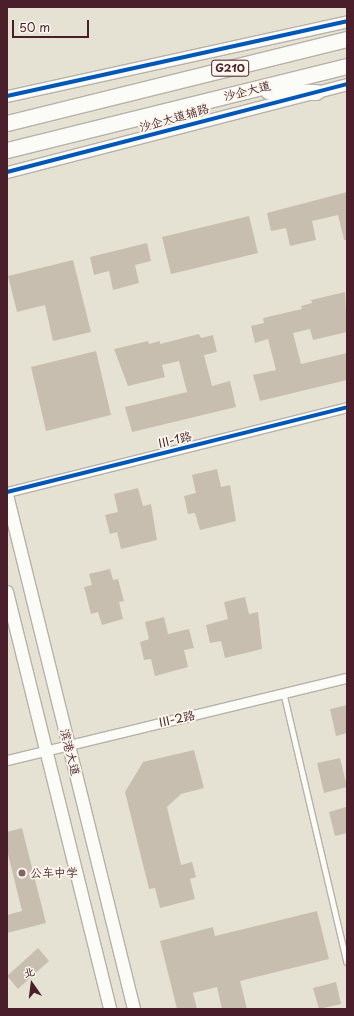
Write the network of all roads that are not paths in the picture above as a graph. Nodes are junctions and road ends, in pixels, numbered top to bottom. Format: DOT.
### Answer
graph roads {
  1 [pos="347,21"];
  2 [pos="347,39"];
  3 [pos="347,66"];
  4 [pos="347,84"];
  5 [pos="245,91"];
  6 [pos="316,92"];
  7 [pos="7,96"];
  8 [pos="112,97"];
  9 [pos="119,122"];
  10 [pos="7,123"];
  11 [pos="7,150"];
  12 [pos="7,172"];
  13 [pos="347,407"];
  14 [pos="7,493"];
  15 [pos="7,592"];
  16 [pos="347,678"];
  17 [pos="284,694"];
  18 [pos="68,744"];
  19 [pos="46,750"];
  20 [pos="7,760"];
  21 [pos="347,962"];
  22 [pos="110,1009"];
  23 [pos="134,1009"];
  1 -- 7 [label="street"];
  2 -- 8 [label="highway, G210"];
  3 -- 5 [label="highway, 沙企大道 / G210"];
  4 -- 6 [label="street, 沙企大道辅路"];
  5 -- 6 [label="highway"];
  5 -- 9 [label="highway, 沙企大道 / G210"];
  6 -- 12 [label="street, 沙企大道辅路"];
  8 -- 9 [label="highway"];
  8 -- 10 [label="highway, G210"];
  9 -- 11 [label="highway, 沙企大道 / G210"];
  13 -- 14 [label="street, III-1路"];
  14 -- 18 [label="main road, 滨港大道"];
  15 -- 19 [label="main road, 滨港大道"];
  16 -- 17 [label="street, III-2路"];
  17 -- 18 [label="street, III-2路"];
  17 -- 21 [label="lane"];
  18 -- 19 [label="street, III-2路"];
  18 -- 23 [label="main road, 滨港大道"];
  19 -- 20 [label="street, III-2路"];
  19 -- 22 [label="main road, 滨港大道"];
}
